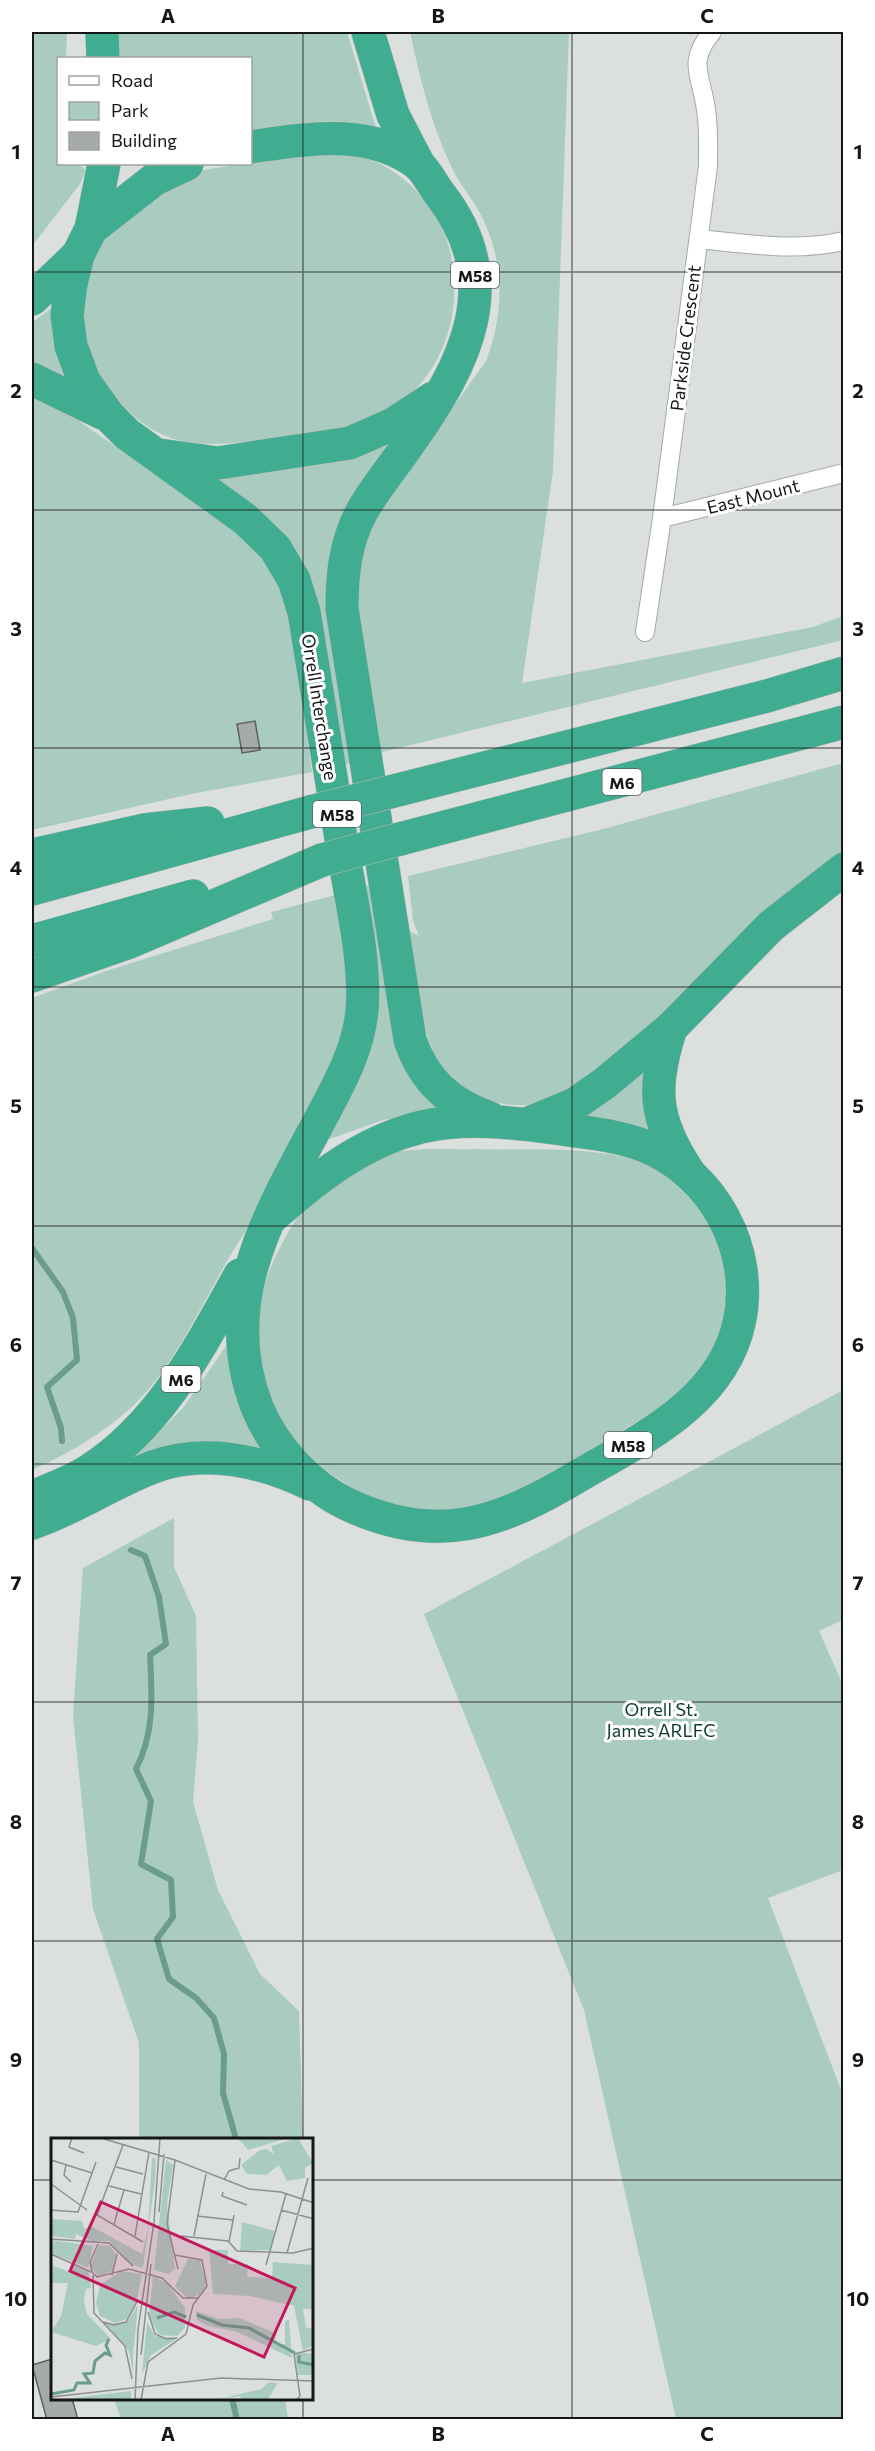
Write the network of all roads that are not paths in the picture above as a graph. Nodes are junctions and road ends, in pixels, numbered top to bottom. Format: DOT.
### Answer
graph roads {
  1 [pos="102,32"];
  2 [pos="368,32"];
  3 [pos="706,38"];
  4 [pos="103,57"];
  5 [pos="252,147"];
  6 [pos="104,165"];
  7 [pos="186,165"];
  8 [pos="419,165"];
  9 [pos="699,238"];
  10 [pos="843,241"];
  11 [pos="85,242"];
  12 [pos="32,299"];
  13 [pos="32,379"];
  14 [pos="442,393"];
  15 [pos="109,417"];
  16 [pos="159,454"];
  17 [pos="843,473"];
  18 [pos="662,518"];
  19 [pos="645,632"];
  20 [pos="843,673"];
  21 [pos="843,722"];
  22 [pos="314,812"];
  23 [pos="32,855"];
  24 [pos="322,860"];
  25 [pos="843,869"];
  26 [pos="32,889"];
  27 [pos="32,941"];
  28 [pos="32,976"];
  29 [pos="671,1028"];
  30 [pos="514,1123"];
  31 [pos="689,1171"];
  32 [pos="266,1228"];
  33 [pos="318,1487"];
  34 [pos="32,1497"];
  35 [pos="32,1523"];
  1 -- 4 [label="highway"];
  2 -- 8 [label="highway, M58"];
  3 -- 9 [label="street, Parkside Crescent"];
  5 -- 8 [label="highway, Orrell Interchange / M58"];
  6 -- 11 [label="highway, M58"];
  7 -- 11 [label="highway"];
  8 -- 14 [label="highway, Orrell Interchange / M58"];
  9 -- 10 [label="street"];
  9 -- 18 [label="street, Parkside Crescent"];
  11 -- 12 [label="highway"];
  11 -- 15 [label="highway, Orrell Interchange / M58"];
  13 -- 15 [label="highway"];
  14 -- 16 [label="highway, Orrell Interchange / M58"];
  14 -- 30 [label="highway, Orrell Interchange / M58"];
  15 -- 16 [label="highway, Orrell Interchange / M58"];
  16 -- 32 [label="highway, Orrell Interchange / M58"];
  17 -- 18 [label="street, East Mount"];
  18 -- 19 [label="street, Parkside Crescent"];
  20 -- 22 [label="highway, bridge"];
  21 -- 24 [label="highway, M6, bridge"];
  22 -- 23 [label="highway"];
  22 -- 26 [label="highway"];
  24 -- 27 [label="highway, M6"];
  24 -- 28 [label="highway, M6"];
  25 -- 29 [label="highway, M58"];
  29 -- 30 [label="highway, M58"];
  29 -- 31 [label="highway, M58"];
  30 -- 31 [label="highway, Orrell Interchange / M58"];
  30 -- 32 [label="highway, Orrell Interchange / M58"];
  31 -- 33 [label="highway, Orrell Interchange / M58"];
  32 -- 33 [label="highway, Orrell Interchange / M58"];
  32 -- 34 [label="highway, M6"];
  33 -- 35 [label="highway"];
}
